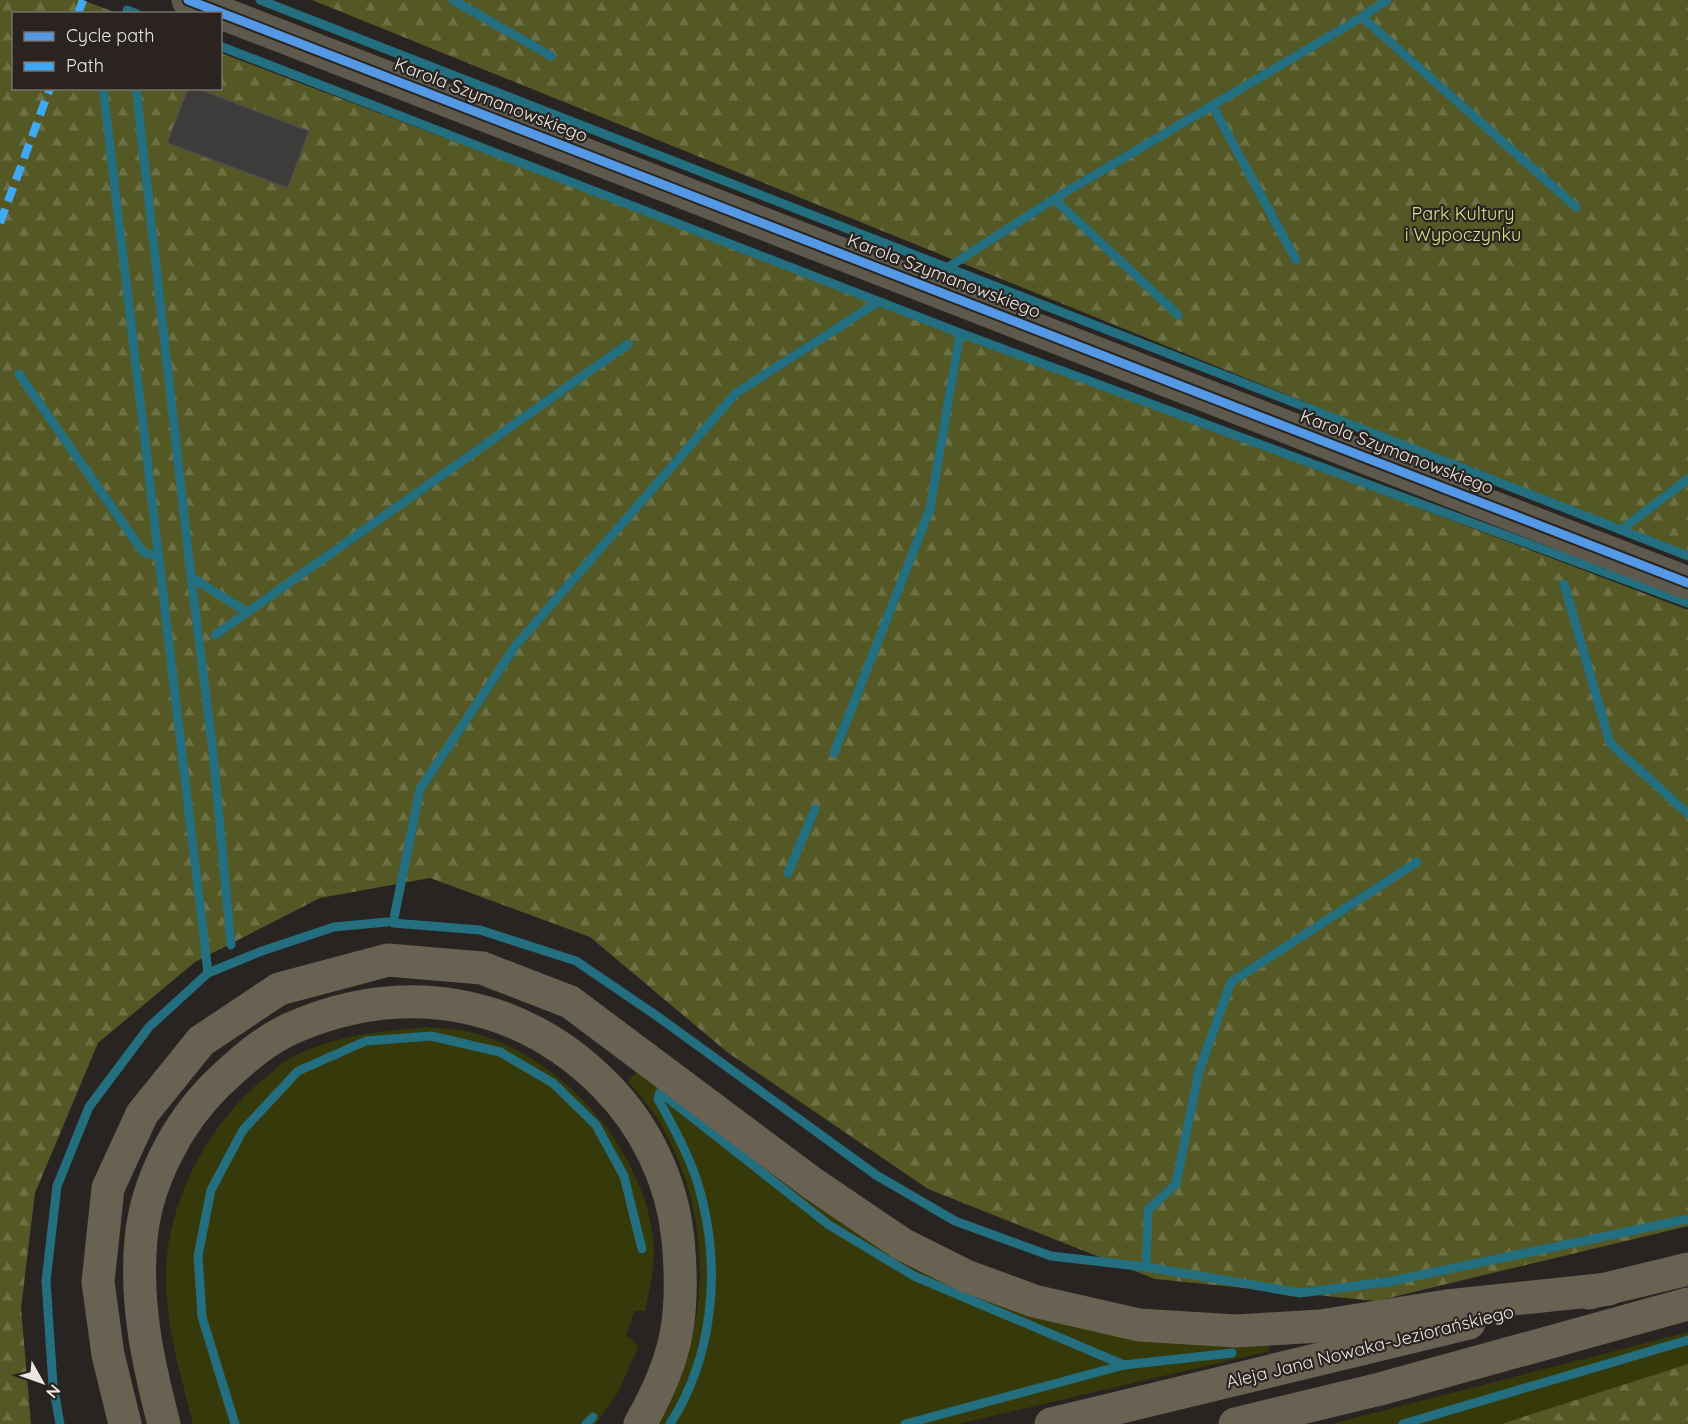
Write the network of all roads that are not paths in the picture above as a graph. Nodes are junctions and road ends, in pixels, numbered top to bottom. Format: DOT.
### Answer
graph roads {
  1 [pos="188,0"];
  2 [pos="219,12"];
  3 [pos="222,13"];
  4 [pos="1688,583"];
  5 [pos="1688,1269"];
  6 [pos="1609,1288"];
  7 [pos="1688,1304"];
  8 [pos="125,1424"];
  9 [pos="164,1424"];
  10 [pos="640,1424"];
  11 [pos="1051,1424"];
  12 [pos="1235,1424"];
  1 -- 2 [label="street, Karola Szymanowskiego"];
  3 -- 4 [label="street, Karola Szymanowskiego"];
  5 -- 6 [label="main road, Aleja Jana Nowaka-Jeziorańskiego"];
  6 -- 8 [label="main road"];
  6 -- 11 [label="main road, Aleja Jana Nowaka-Jeziorańskiego"];
  7 -- 12 [label="main road"];
  9 -- 10 [label="main road"];
}
